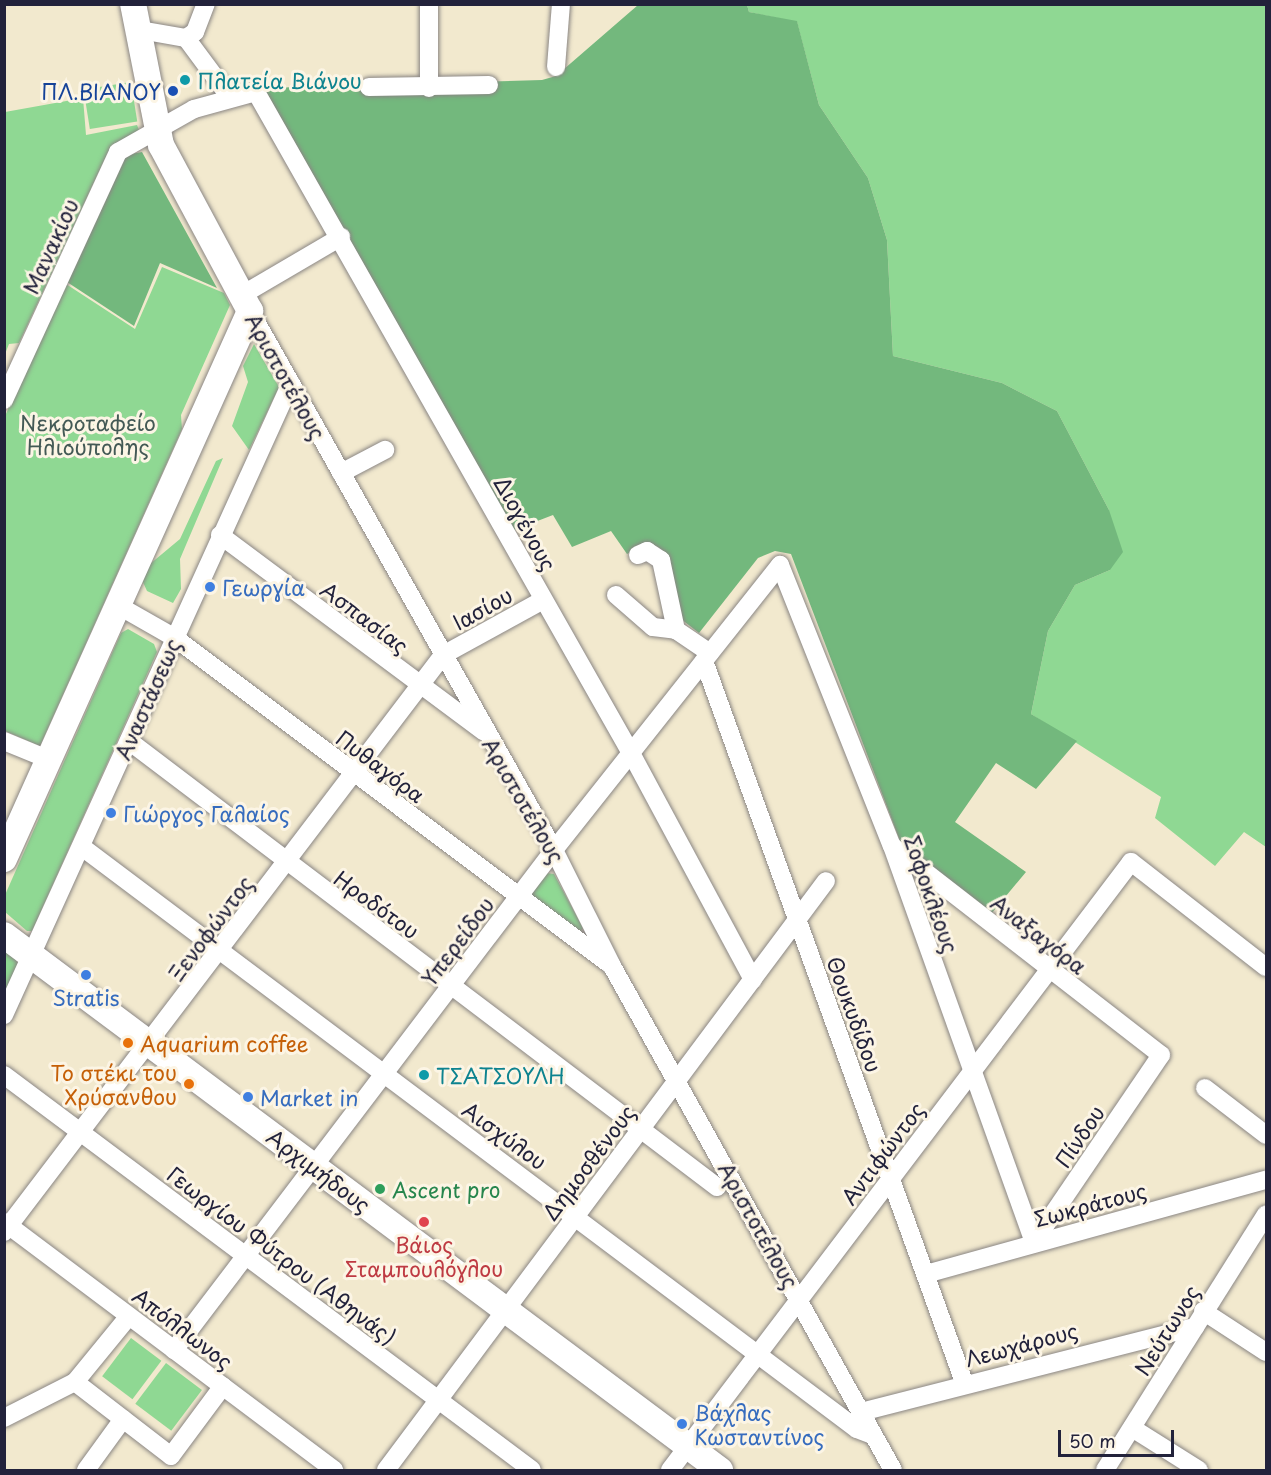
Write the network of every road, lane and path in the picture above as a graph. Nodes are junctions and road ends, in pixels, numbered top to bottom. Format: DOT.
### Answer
graph roads {
  1 [pos="133,4"];
  2 [pos="206,4"];
  3 [pos="429,4"];
  4 [pos="561,4"];
  5 [pos="140,30"];
  6 [pos="186,38"];
  7 [pos="556,67"];
  8 [pos="489,85"];
  9 [pos="369,87"];
  10 [pos="429,88"];
  11 [pos="256,92"];
  12 [pos="229,96"];
  13 [pos="157,128"];
  14 [pos="341,237"];
  15 [pos="245,303"];
  16 [pos="291,383"];
  17 [pos="4,400"];
  18 [pos="385,450"];
  19 [pos="341,473"];
  20 [pos="220,535"];
  21 [pos="638,555"];
  22 [pos="780,565"];
  23 [pos="616,595"];
  24 [pos="543,600"];
  25 [pos="119,606"];
  26 [pos="676,630"];
  27 [pos="175,638"];
  28 [pos="443,655"];
  29 [pos="707,657"];
  30 [pos="419,686"];
  31 [pos="484,732"];
  32 [pos="4,741"];
  33 [pos="129,741"];
  34 [pos="632,755"];
  35 [pos="50,760"];
  36 [pos="353,774"];
  37 [pos="892,846"];
  38 [pos="82,847"];
  39 [pos="554,850"];
  40 [pos="4,859"];
  41 [pos="285,864"];
  42 [pos="826,881"];
  43 [pos="519,897"];
  44 [pos="797,920"];
  45 [pos="4,935"];
  46 [pos="222,949"];
  47 [pos="33,955"];
  48 [pos="612,966"];
  49 [pos="1266,967"];
  50 [pos="1048,971"];
  51 [pos="753,980"];
  52 [pos="450,986"];
  53 [pos="4,1016"];
  54 [pos="151,1044"];
  55 [pos="1161,1055"];
  56 [pos="970,1073"];
  57 [pos="385,1074"];
  58 [pos="4,1075"];
  59 [pos="678,1079"];
  60 [pos="1205,1088"];
  61 [pos="641,1129"];
  62 [pos="83,1134"];
  63 [pos="1266,1135"];
  64 [pos="315,1167"];
  65 [pos="892,1177"];
  66 [pos="1266,1180"];
  67 [pos="717,1187"];
  68 [pos="1266,1214"];
  69 [pos="577,1215"];
  70 [pos="7,1227"];
  71 [pos="1034,1242"];
  72 [pos="246,1256"];
  73 [pos="926,1274"];
  74 [pos="800,1299"];
  75 [pos="506,1310"];
  76 [pos="129,1316"];
  77 [pos="1199,1319"];
  78 [pos="174,1350"];
  79 [pos="1266,1352"];
  80 [pos="759,1353"];
  81 [pos="75,1382"];
  82 [pos="964,1382"];
  83 [pos="223,1386"];
  84 [pos="439,1401"];
  85 [pos="861,1412"];
  86 [pos="4,1419"];
  87 [pos="123,1419"];
  88 [pos="1132,1428"];
  89 [pos="873,1435"];
  90 [pos="688,1446"];
  91 [pos="173,1463"];
  92 [pos="86,1470"];
  93 [pos="334,1470"];
  94 [pos="386,1470"];
  95 [pos="532,1470"];
  96 [pos="670,1470"];
  97 [pos="720,1470"];
  98 [pos="893,1470"];
  99 [pos="1105,1470"];
  100 [pos="1199,1470"];
  1 -- 5 [label="street, Αριστοτέλους"];
  2 -- 6 [label="street"];
  3 -- 10 [label="street"];
  4 -- 7 [label="street"];
  5 -- 6 [label="street"];
  5 -- 13 [label="street, Αριστοτέλους"];
  6 -- 12 [label="street"];
  8 -- 10 [label="street"];
  9 -- 10 [label="street"];
  11 -- 12 [label="street, Μανακίου"];
  11 -- 14 [label="street, Διογένους"];
  12 -- 13 [label="street, Μανακίου"];
  13 -- 15 [label="street, Αριστοτέλους"];
  13 -- 17 [label="street, Μανακίου"];
  14 -- 15 [label="street"];
  14 -- 24 [label="street, Διογένους"];
  15 -- 16 [label="street, Αριστοτέλους"];
  15 -- 25 [label="street"];
  16 -- 19 [label="street, Αριστοτέλους"];
  16 -- 20 [label="street, Αναστάσεως"];
  18 -- 19 [label="street"];
  19 -- 28 [label="street, Αριστοτέλους"];
  20 -- 27 [label="street, Αναστάσεως"];
  20 -- 30 [label="street, Ασπασίας"];
  21 -- 26 [label="street"];
  22 -- 29 [label="street, Υπερείδου"];
  22 -- 37 [label="street, Σοφοκλέους"];
  23 -- 26 [label="street"];
  24 -- 28 [label="street, Ιασίου"];
  24 -- 34 [label="street, Διογένους"];
  25 -- 27 [label="street, Πυθαγόρα"];
  25 -- 35 [label="street"];
  26 -- 29 [label="street"];
  27 -- 33 [label="street, Αναστάσεως"];
  27 -- 36 [label="street, Πυθαγόρα"];
  28 -- 30 [label="street, Ξενοφώντος"];
  28 -- 31 [label="street, Αριστοτέλους"];
  29 -- 34 [label="street, Υπερείδου"];
  29 -- 44 [label="street, Θουκυδίδου"];
  30 -- 31 [label="street, Ασπασίας"];
  30 -- 36 [label="street, Ξενοφώντος"];
  31 -- 39 [label="street, Αριστοτέλους"];
  32 -- 35 [label="street"];
  33 -- 38 [label="street, Αναστάσεως"];
  33 -- 41 [label="street, Ηροδότου"];
  34 -- 39 [label="street, Υπερείδου"];
  34 -- 51 [label="street, Διογένους"];
  35 -- 40 [label="street"];
  36 -- 41 [label="street, Ξενοφώντος"];
  36 -- 43 [label="street, Πυθαγόρα"];
  37 -- 50 [label="street, Αναξαγόρα"];
  37 -- 56 [label="street, Σοφοκλέους"];
  38 -- 46 [label="street, Αισχύλου"];
  38 -- 47 [label="street, Αναστάσεως"];
  39 -- 43 [label="street, Υπερείδου"];
  39 -- 48 [label="street, Αριστοτέλους"];
  41 -- 46 [label="street, Ξενοφώντος"];
  41 -- 52 [label="street, Ηροδότου"];
  42 -- 44 [label="street, Δημοσθένους"];
  43 -- 48 [label="street, Πυθαγόρα"];
  43 -- 52 [label="street, Υπερείδου"];
  44 -- 51 [label="street, Δημοσθένους"];
  44 -- 65 [label="street, Θουκυδίδου"];
  45 -- 47 [label="street, Αρχιμήδους"];
  46 -- 54 [label="street, Ξενοφώντος"];
  46 -- 57 [label="street, Αισχύλου"];
  47 -- 53 [label="street, Αναστάσεως"];
  47 -- 54 [label="street, Αρχιμήδους"];
  48 -- 59 [label="street, Αριστοτέλους"];
  49 -- 50 [label="street, Αντιφώντος"];
  50 -- 55 [label="street, Αναξαγόρα"];
  50 -- 56 [label="street, Αντιφώντος"];
  51 -- 59 [label="street, Δημοσθένους"];
  52 -- 57 [label="street, Υπερείδου"];
  52 -- 61 [label="street, Ηροδότου"];
  54 -- 62 [label="street, Ξενοφώντος"];
  54 -- 64 [label="street, Αρχιμήδους"];
  55 -- 71 [label="street, Πίνδου"];
  56 -- 65 [label="street, Αντιφώντος"];
  56 -- 71 [label="street, Σοφοκλέους"];
  57 -- 64 [label="street, Υπερείδου"];
  57 -- 69 [label="street, Αισχύλου"];
  58 -- 62 [label="street, Γεωργίου Φύτρου (Αθηνάς)"];
  59 -- 61 [label="street, Δημοσθένους"];
  59 -- 74 [label="street, Αριστοτέλους"];
  60 -- 63 [label="street"];
  61 -- 67 [label="street, Ηροδότου"];
  61 -- 69 [label="street, Δημοσθένους"];
  62 -- 70 [label="street, Ξενοφώντος"];
  62 -- 72 [label="street, Γεωργίου Φύτρου (Αθηνάς)"];
  64 -- 72 [label="street, Υπερείδου"];
  64 -- 75 [label="street, Αρχιμήδους"];
  65 -- 73 [label="street, Θουκυδίδου"];
  65 -- 74 [label="street, Αντιφώντος"];
  66 -- 71 [label="street, Σωκράτους"];
  68 -- 77 [label="street, Νεύτωνος"];
  69 -- 75 [label="street, Δημοσθένους"];
  69 -- 80 [label="street, Αισχύλου"];
  70 -- 76 [label="street, Απόλλωνος"];
  71 -- 73 [label="street, Σωκράτους"];
  72 -- 78 [label="street, Υπερείδου"];
  72 -- 84 [label="street, Γεωργίου Φύτρου (Αθηνάς)"];
  73 -- 82 [label="street, Θουκυδίδου"];
  74 -- 80 [label="street, Αντιφώντος"];
  74 -- 85 [label="street, Αριστοτέλους"];
  75 -- 84 [label="street, Δημοσθένους"];
  75 -- 90 [label="street, Αρχιμήδους"];
  76 -- 78 [label="street, Απόλλωνος"];
  76 -- 81 [label="street"];
  77 -- 79 [label="street"];
  77 -- 82 [label="street, Λεωχάρους"];
  77 -- 88 [label="street, Νεύτωνος"];
  78 -- 83 [label="street, Απόλλωνος"];
  80 -- 89 [label="street, Αισχύλου"];
  80 -- 90 [label="street, Αντιφώντος"];
  81 -- 86 [label="street"];
  81 -- 87 [label="street"];
  82 -- 85 [label="street, Λεωχάρους"];
  83 -- 91 [label="street"];
  83 -- 93 [label="street, Απόλλωνος"];
  84 -- 94 [label="street, Δημοσθένους"];
  84 -- 95 [label="street, Γεωργίου Φύτρου (Αθηνάς)"];
  85 -- 89 [label="street, Αριστοτέλους"];
  87 -- 91 [label="street"];
  87 -- 92 [label="street"];
  88 -- 99 [label="street, Νεύτωνος"];
  88 -- 100 [label="street"];
  89 -- 98 [label="street, Αριστοτέλους"];
  90 -- 96 [label="street, Αντιφώντος"];
  90 -- 97 [label="street, Αρχιμήδους"];
}
